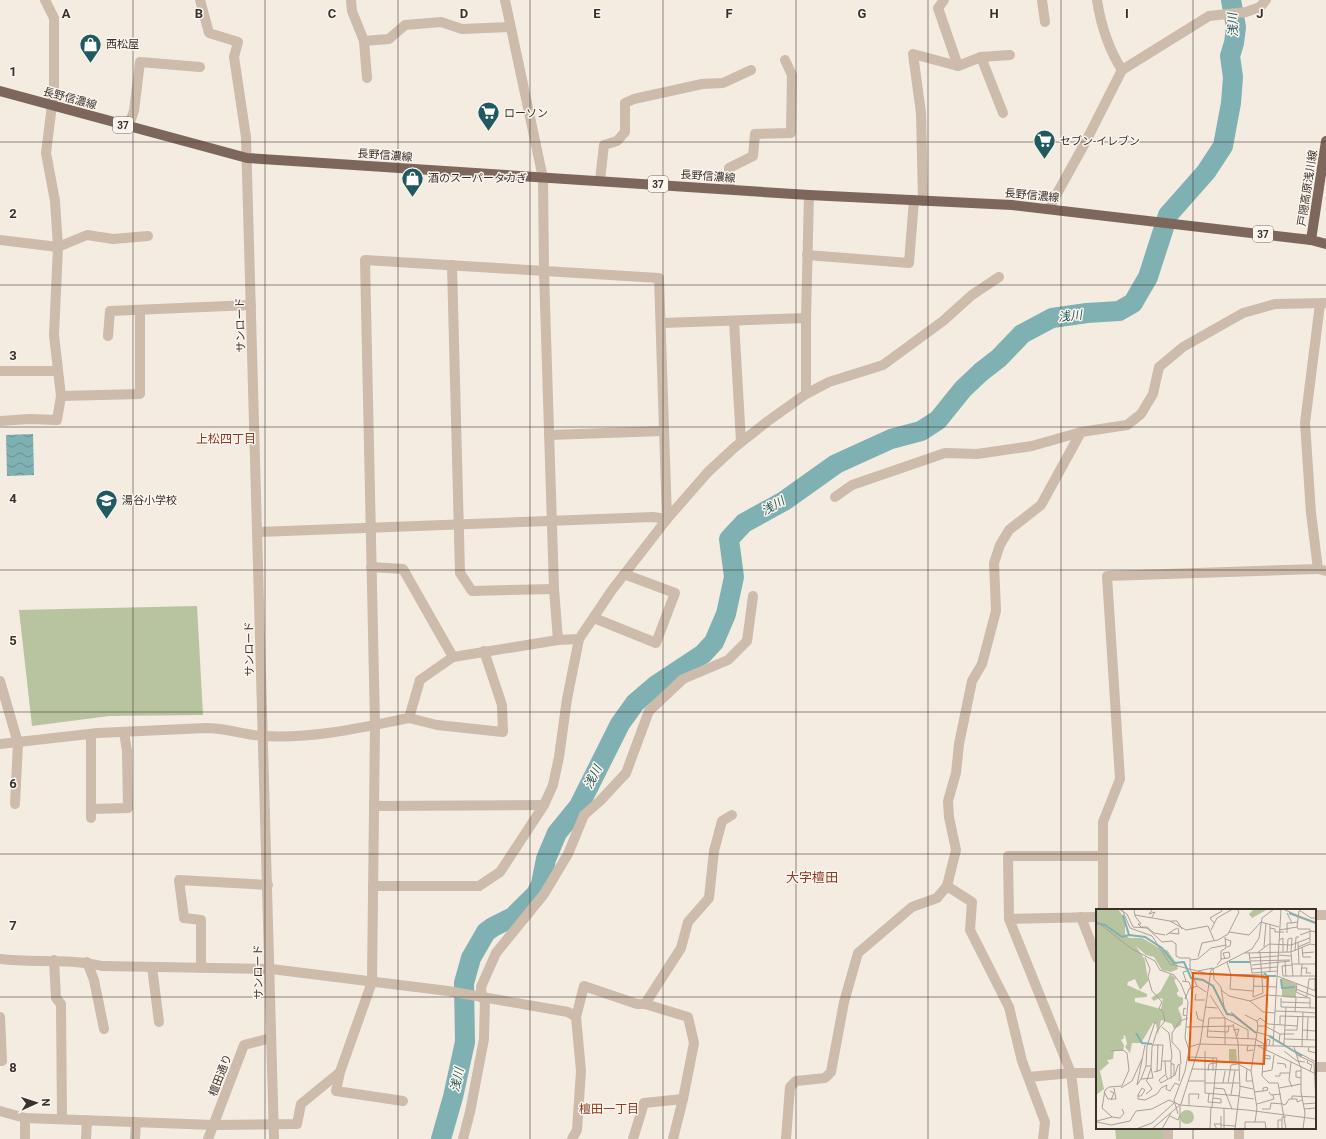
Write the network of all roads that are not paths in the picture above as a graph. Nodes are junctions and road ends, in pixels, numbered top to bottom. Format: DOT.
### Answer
graph roads {
  1 [pos="45,0"];
  2 [pos="200,0"];
  3 [pos="351,0"];
  4 [pos="505,0"];
  5 [pos="944,0"];
  6 [pos="1042,0"];
  7 [pos="1097,0"];
  8 [pos="1266,0"];
  9 [pos="1045,22"];
  10 [pos="510,27"];
  11 [pos="364,41"];
  12 [pos="1010,55"];
  13 [pos="981,57"];
  14 [pos="785,60"];
  15 [pos="958,66"];
  16 [pos="200,67"];
  17 [pos="751,70"];
  18 [pos="1122,70"];
  19 [pos="367,78"];
  20 [pos="0,91"];
  21 [pos="52,106"];
  22 [pos="1003,113"];
  23 [pos="128,127"];
  24 [pos="1326,141"];
  25 [pos="247,158"];
  26 [pos="543,178"];
  27 [pos="600,180"];
  28 [pos="730,189"];
  29 [pos="809,195"];
  30 [pos="919,201"];
  31 [pos="1049,208"];
  32 [pos="148,236"];
  33 [pos="0,240"];
  34 [pos="1311,240"];
  35 [pos="1326,244"];
  36 [pos="58,247"];
  37 [pos="807,255"];
  38 [pos="452,265"];
  39 [pos="544,272"];
  40 [pos="999,277"];
  41 [pos="1323,304"];
  42 [pos="251,305"];
  43 [pos="140,310"];
  44 [pos="806,318"];
  45 [pos="734,321"];
  46 [pos="662,323"];
  47 [pos="108,336"];
  48 [pos="0,371"];
  49 [pos="57,371"];
  50 [pos="806,394"];
  51 [pos="61,396"];
  52 [pos="0,421"];
  53 [pos="663,431"];
  54 [pos="1081,432"];
  55 [pos="549,435"];
  56 [pos="741,442"];
  57 [pos="835,497"];
  58 [pos="667,519"];
  59 [pos="552,521"];
  60 [pos="458,525"];
  61 [pos="370,528"];
  62 [pos="258,532"];
  63 [pos="371,568"];
  64 [pos="1322,570"];
  65 [pos="624,574"];
  66 [pos="554,589"];
  67 [pos="753,596"];
  68 [pos="594,618"];
  69 [pos="579,639"];
  70 [pos="558,640"];
  71 [pos="484,651"];
  72 [pos="454,657"];
  73 [pos="0,681"];
  74 [pos="408,718"];
  75 [pos="375,725"];
  76 [pos="124,732"];
  77 [pos="91,734"];
  78 [pos="263,736"];
  79 [pos="18,743"];
  80 [pos="0,744"];
  81 [pos="15,804"];
  82 [pos="544,805"];
  83 [pos="374,806"];
  84 [pos="732,815"];
  85 [pos="1103,856"];
  86 [pos="268,885"];
  87 [pos="374,886"];
  88 [pos="947,886"];
  89 [pos="1103,909"];
  90 [pos="1081,917"];
  91 [pos="1096,917"];
  92 [pos="1009,919"];
  93 [pos="1096,955"];
  94 [pos="0,959"];
  95 [pos="54,960"];
  96 [pos="87,962"];
  97 [pos="152,967"];
  98 [pos="201,968"];
  99 [pos="271,969"];
  100 [pos="372,982"];
  101 [pos="482,998"];
  102 [pos="645,1004"];
  103 [pos="0,1017"];
  104 [pos="576,1017"];
  105 [pos="159,1022"];
  106 [pos="104,1029"];
  107 [pos="271,1038"];
  108 [pos="0,1061"];
  109 [pos="340,1072"];
  110 [pos="1096,1073"];
  111 [pos="1071,1074"];
  112 [pos="1028,1078"];
  113 [pos="683,1099"];
  114 [pos="403,1101"];
  115 [pos="0,1111"];
  116 [pos="25,1118"];
  117 [pos="62,1119"];
  118 [pos="87,1120"];
  119 [pos="136,1122"];
  120 [pos="214,1125"];
  121 [pos="274,1125"];
  122 [pos="24,1139"];
  123 [pos="86,1139"];
  124 [pos="135,1139"];
  125 [pos="208,1139"];
  126 [pos="274,1139"];
  127 [pos="463,1139"];
  128 [pos="572,1139"];
  129 [pos="633,1139"];
  130 [pos="673,1139"];
  131 [pos="786,1139"];
  132 [pos="1043,1139"];
  133 [pos="1078,1139"];
  1 -- 21 [label="street"];
  2 -- 25 [label="street, サンロード"];
  3 -- 11 [label="street"];
  4 -- 10 [label="street"];
  5 -- 15 [label="street"];
  6 -- 9 [label="street"];
  7 -- 18 [label="street"];
  8 -- 18 [label="street"];
  10 -- 11 [label="street"];
  10 -- 26 [label="street"];
  11 -- 19 [label="street"];
  12 -- 13 [label="street"];
  13 -- 15 [label="street"];
  13 -- 22 [label="street"];
  14 -- 28 [label="street"];
  15 -- 30 [label="street"];
  16 -- 23 [label="street"];
  17 -- 27 [label="street"];
  18 -- 31 [label="street"];
  20 -- 21 [label="main road, 長野信濃線 / 37"];
  21 -- 23 [label="main road, 長野信濃線 / 37"];
  21 -- 36 [label="street"];
  23 -- 25 [label="main road, 長野信濃線 / 37"];
  24 -- 34 [label="main road, 戸隠高原浅川線"];
  25 -- 26 [label="main road, 長野信濃線 / 37"];
  25 -- 42 [label="street, サンロード"];
  26 -- 27 [label="main road, 長野信濃線 / 37"];
  26 -- 39 [label="street"];
  27 -- 28 [label="main road, 長野信濃線 / 37"];
  28 -- 29 [label="main road, 長野信濃線 / 37"];
  29 -- 30 [label="main road, 長野信濃線 / 37"];
  29 -- 37 [label="street"];
  30 -- 31 [label="main road, 長野信濃線 / 37"];
  30 -- 37 [label="street"];
  31 -- 34 [label="main road, 長野信濃線 / 37"];
  32 -- 36 [label="street"];
  33 -- 36 [label="street"];
  34 -- 35 [label="main road, 長野信濃線 / 37"];
  36 -- 49 [label="street"];
  37 -- 44 [label="street"];
  38 -- 39 [label="street"];
  38 -- 60 [label="street"];
  38 -- 61 [label="street"];
  39 -- 46 [label="street"];
  39 -- 55 [label="street"];
  40 -- 50 [label="street"];
  41 -- 54 [label="street"];
  41 -- 64 [label="street"];
  42 -- 43 [label="street"];
  42 -- 62 [label="street, サンロード"];
  43 -- 47 [label="street"];
  43 -- 51 [label="street"];
  44 -- 45 [label="street"];
  44 -- 50 [label="street"];
  45 -- 46 [label="street"];
  45 -- 56 [label="street"];
  46 -- 53 [label="street"];
  48 -- 49 [label="street"];
  49 -- 51 [label="street"];
  50 -- 56 [label="street"];
  51 -- 52 [label="street"];
  53 -- 55 [label="street"];
  53 -- 58 [label="street"];
  54 -- 57 [label="street"];
  54 -- 88 [label="street"];
  55 -- 59 [label="street"];
  56 -- 58 [label="street"];
  58 -- 59 [label="street"];
  58 -- 65 [label="street"];
  59 -- 60 [label="street"];
  59 -- 66 [label="street"];
  60 -- 61 [label="street"];
  60 -- 66 [label="street"];
  61 -- 62 [label="street"];
  61 -- 63 [label="street"];
  62 -- 78 [label="street, サンロード"];
  63 -- 72 [label="street"];
  63 -- 75 [label="street"];
  64 -- 85 [label="street"];
  65 -- 68 [label="street"];
  65 -- 68 [label="street"];
  66 -- 70 [label="street"];
  67 -- 101 [label="street"];
  68 -- 69 [label="street"];
  69 -- 70 [label="street"];
  69 -- 82 [label="street"];
  70 -- 71 [label="street"];
  71 -- 72 [label="street"];
  71 -- 74 [label="street"];
  72 -- 74 [label="street"];
  73 -- 79 [label="street"];
  74 -- 75 [label="street"];
  75 -- 78 [label="street"];
  75 -- 83 [label="street"];
  76 -- 77 [label="street"];
  76 -- 77 [label="street"];
  76 -- 78 [label="street"];
  77 -- 79 [label="street"];
  78 -- 86 [label="street, サンロード"];
  79 -- 80 [label="street"];
  79 -- 81 [label="street"];
  82 -- 83 [label="street"];
  82 -- 87 [label="street"];
  83 -- 87 [label="street"];
  84 -- 102 [label="street"];
  85 -- 89 [label="street"];
  85 -- 92 [label="street"];
  86 -- 98 [label="street"];
  86 -- 99 [label="street, サンロード"];
  87 -- 100 [label="street"];
  88 -- 112 [label="street"];
  88 -- 131 [label="street"];
  90 -- 91 [label="street"];
  90 -- 92 [label="street"];
  90 -- 93 [label="street"];
  92 -- 111 [label="street"];
  94 -- 95 [label="street"];
  95 -- 96 [label="street"];
  95 -- 117 [label="street"];
  96 -- 97 [label="street"];
  96 -- 106 [label="street"];
  97 -- 98 [label="street"];
  97 -- 105 [label="street"];
  98 -- 99 [label="street"];
  99 -- 100 [label="street"];
  99 -- 107 [label="street, サンロード"];
  100 -- 101 [label="street"];
  100 -- 109 [label="street"];
  101 -- 104 [label="street"];
  101 -- 127 [label="street"];
  102 -- 104 [label="street"];
  102 -- 113 [label="street"];
  103 -- 108 [label="street"];
  104 -- 128 [label="street"];
  107 -- 120 [label="street, 檀田通り"];
  107 -- 121 [label="street, サンロード"];
  109 -- 114 [label="street"];
  109 -- 121 [label="street"];
  110 -- 111 [label="street"];
  111 -- 112 [label="street"];
  111 -- 133 [label="street"];
  112 -- 132 [label="street"];
  113 -- 129 [label="street"];
  113 -- 130 [label="street"];
  115 -- 116 [label="street"];
  116 -- 117 [label="street"];
  116 -- 122 [label="street"];
  117 -- 118 [label="street"];
  118 -- 119 [label="street"];
  118 -- 123 [label="street"];
  119 -- 120 [label="street"];
  119 -- 124 [label="street"];
  120 -- 121 [label="street"];
  120 -- 125 [label="street, 檀田通り"];
  121 -- 126 [label="street, サンロード"];
}
